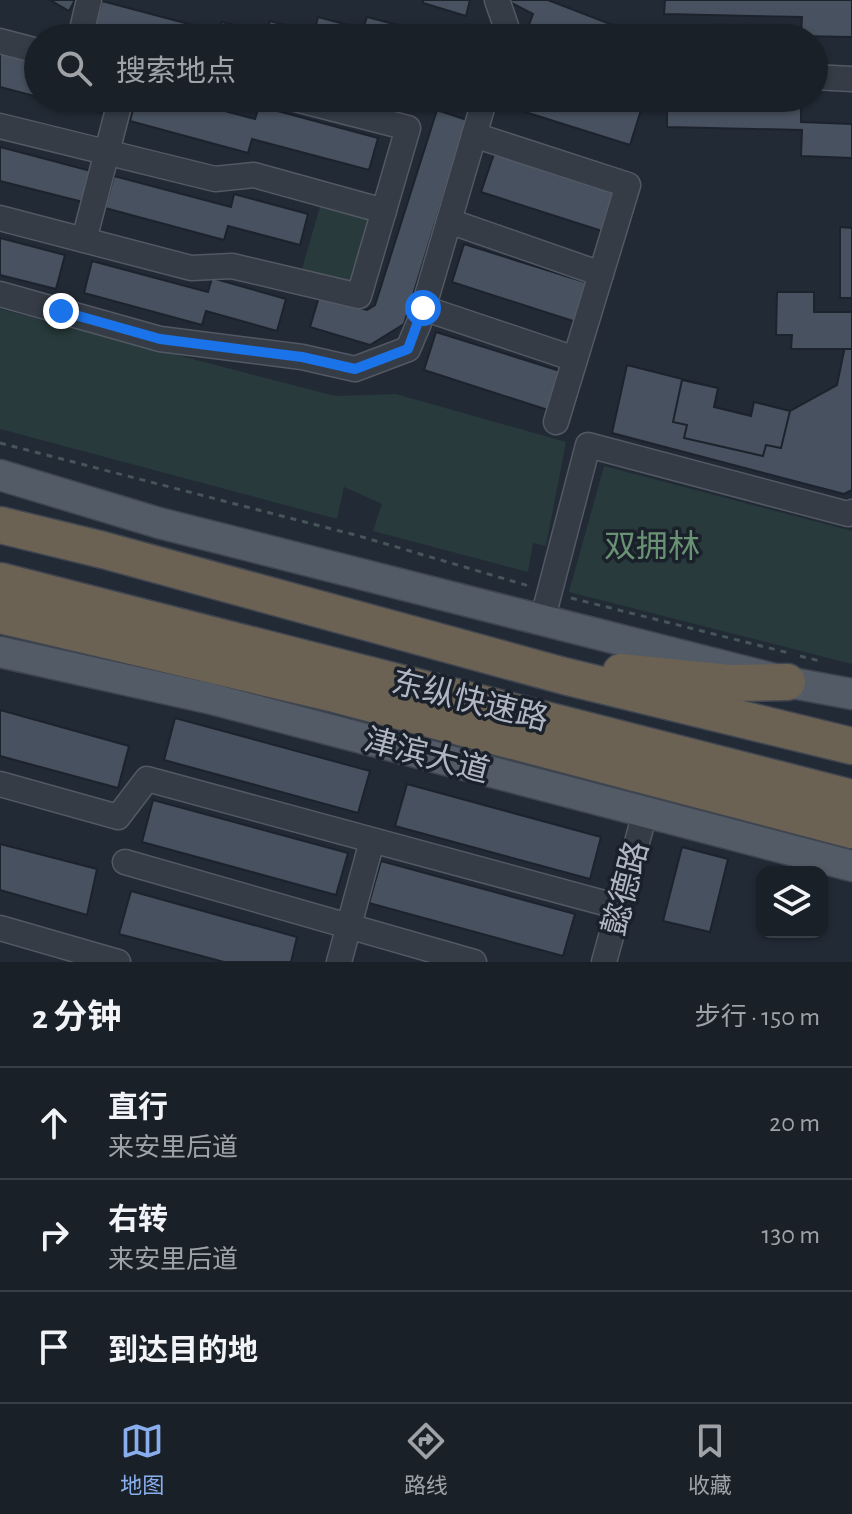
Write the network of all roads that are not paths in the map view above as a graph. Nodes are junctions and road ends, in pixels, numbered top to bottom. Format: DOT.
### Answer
graph roads {
  1 [pos="89,0"];
  2 [pos="497,0"];
  3 [pos="83,24"];
  4 [pos="505,24"];
  5 [pos="0,41"];
  6 [pos="24,47"];
  7 [pos="828,78"];
  8 [pos="852,79"];
  9 [pos="117,112"];
  10 [pos="346,112"];
  11 [pos="481,112"];
  12 [pos="0,126"];
  13 [pos="474,135"];
  14 [pos="107,153"];
  15 [pos="384,211"];
  16 [pos="0,218"];
  17 [pos="449,221"];
  18 [pos="84,240"];
  19 [pos="601,274"];
  20 [pos="0,294"];
  21 [pos="423,308"];
  22 [pos="575,359"];
  23 [pos="556,422"];
  24 [pos="0,475"];
  25 [pos="0,512"];
  26 [pos="852,512"];
  27 [pos="0,525"];
  28 [pos="103,550"];
  29 [pos="0,581"];
  30 [pos="546,606"];
  31 [pos="0,615"];
  32 [pos="0,652"];
  33 [pos="564,676"];
  34 [pos="787,682"];
  35 [pos="852,694"];
  36 [pos="852,746"];
  37 [pos="0,784"];
  38 [pos="852,798"];
  39 [pos="645,813"];
  40 [pos="852,830"];
  41 [pos="372,841"];
  42 [pos="125,862"];
  43 [pos="852,866"];
  44 [pos="619,907"];
  45 [pos="349,926"];
  46 [pos="0,928"];
  47 [pos="118,962"];
  48 [pos="339,962"];
  49 [pos="474,962"];
  50 [pos="604,962"];
  1 -- 3 [label="street"];
  2 -- 4 [label="street"];
  5 -- 6 [label="street"];
  7 -- 8 [label="street"];
  9 -- 14 [label="street"];
  10 -- 15 [label="street"];
  11 -- 13 [label="street"];
  12 -- 14 [label="street"];
  13 -- 17 [label="street"];
  13 -- 19 [label="street"];
  14 -- 15 [label="street"];
  14 -- 18 [label="street"];
  15 -- 18 [label="street"];
  16 -- 18 [label="street"];
  17 -- 19 [label="street"];
  17 -- 21 [label="street"];
  19 -- 22 [label="street"];
  20 -- 21 [label="street"];
  21 -- 22 [label="street"];
  22 -- 23 [label="street"];
  24 -- 30 [label="main road"];
  25 -- 28 [label="highway"];
  26 -- 30 [label="street"];
  27 -- 28 [label="highway"];
  28 -- 33 [label="highway, 东纵快速路"];
  29 -- 38 [label="highway, 东纵快速路"];
  30 -- 34 [label="main road"];
  31 -- 40 [label="highway"];
  32 -- 39 [label="main road, 津滨大道"];
  33 -- 34 [label="highway"];
  33 -- 36 [label="highway, 东纵快速路"];
  34 -- 35 [label="main road"];
  37 -- 41 [label="street"];
  39 -- 43 [label="main road, 津滨大道"];
  39 -- 44 [label="street, 懿德路"];
  41 -- 44 [label="street"];
  41 -- 45 [label="street"];
  42 -- 45 [label="street"];
  44 -- 50 [label="street, 懿德路"];
  45 -- 48 [label="street"];
  45 -- 49 [label="street"];
  46 -- 47 [label="street"];
}
